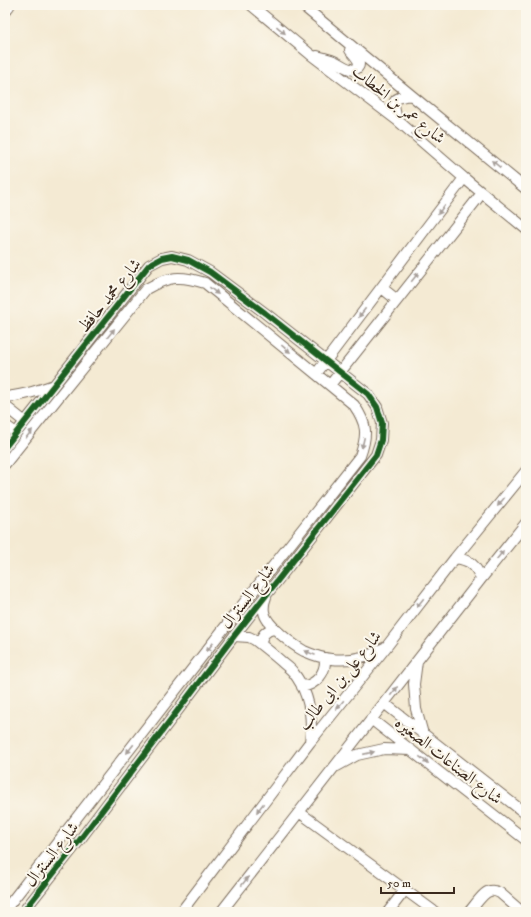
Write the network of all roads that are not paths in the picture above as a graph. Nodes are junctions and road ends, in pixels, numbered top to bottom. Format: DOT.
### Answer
graph roads {
  1 [pos="8,5"];
  2 [pos="251,5"];
  3 [pos="302,5"];
  4 [pos="5,9"];
  5 [pos="330,28"];
  6 [pos="310,54"];
  7 [pos="411,95"];
  8 [pos="397,120"];
  9 [pos="464,178"];
  10 [pos="526,189"];
  11 [pos="482,193"];
  12 [pos="526,229"];
  13 [pos="382,288"];
  14 [pos="397,300"];
  15 [pos="265,313"];
  16 [pos="255,324"];
  17 [pos="326,361"];
  18 [pos="340,372"];
  19 [pos="316,374"];
  20 [pos="54,385"];
  21 [pos="330,385"];
  22 [pos="5,397"];
  23 [pos="5,406"];
  24 [pos="25,422"];
  25 [pos="5,425"];
  26 [pos="16,433"];
  27 [pos="5,447"];
  28 [pos="5,464"];
  29 [pos="526,471"];
  30 [pos="321,505"];
  31 [pos="331,512"];
  32 [pos="526,523"];
  33 [pos="294,539"];
  34 [pos="305,546"];
  35 [pos="455,558"];
  36 [pos="481,579"];
  37 [pos="268,593"];
  38 [pos="274,629"];
  39 [pos="234,636"];
  40 [pos="261,644"];
  41 [pos="387,646"];
  42 [pos="325,658"];
  43 [pos="418,660"];
  44 [pos="302,687"];
  45 [pos="384,703"];
  46 [pos="372,719"];
  47 [pos="423,734"];
  48 [pos="310,742"];
  49 [pos="411,750"];
  50 [pos="333,768"];
  51 [pos="299,812"];
  52 [pos="526,814"];
  53 [pos="526,840"];
  54 [pos="405,890"];
  55 [pos="5,910"];
  56 [pos="23,912"];
  57 [pos="181,912"];
  58 [pos="221,912"];
  59 [pos="388,912"];
  60 [pos="436,912"];
  61 [pos="469,912"];
  62 [pos="522,912"];
  1 -- 4 [label="main road"];
  2 -- 6 [label="street, شارع عمر بن الخطاب, one-way"];
  3 -- 5 [label="street, شارع عمر بن الخطاب"];
  5 -- 6 [label="street"];
  5 -- 7 [label="street, شارع عمر بن الخطاب"];
  6 -- 8 [label="street, شارع عمر بن الخطاب"];
  7 -- 8 [label="street"];
  10 -- 7 [label="street, شارع عمر بن الخطاب, one-way"];
  8 -- 9 [label="street, شارع عمر بن الخطاب, one-way"];
  9 -- 11 [label="street, شارع عمر بن الخطاب"];
  9 -- 13 [label="street, one-way"];
  11 -- 12 [label="street, شارع عمر بن الخطاب"];
  14 -- 11 [label="street, one-way"];
  13 -- 14 [label="street"];
  13 -- 17 [label="street, one-way"];
  14 -- 18 [label="street"];
  15 -- 16 [label="street"];
  15 -- 17 [label="street, شارع السنترال"];
  15 -- 20 [label="street, شارع محمد حافظ"];
  16 -- 19 [label="street, شارع السنترال, one-way"];
  28 -- 16 [label="street, شارع محمد حافظ, one-way"];
  17 -- 18 [label="street, شارع السنترال"];
  17 -- 19 [label="street"];
  18 -- 21 [label="street"];
  18 -- 31 [label="street, شارع السنترال"];
  19 -- 21 [label="street, شارع السنترال"];
  20 -- 22 [label="street"];
  20 -- 24 [label="street, شارع محمد حافظ"];
  21 -- 30 [label="street, شارع السنترال, one-way"];
  23 -- 24 [label="street"];
  24 -- 26 [label="street, شارع محمد حافظ"];
  25 -- 26 [label="street"];
  26 -- 27 [label="street, شارع محمد حافظ"];
  29 -- 35 [label="street, شارع على بن ابى طالب, one-way"];
  30 -- 31 [label="street"];
  30 -- 33 [label="street, شارع السنترال"];
  31 -- 34 [label="street, شارع السنترال"];
  36 -- 32 [label="street, one-way"];
  33 -- 34 [label="street"];
  33 -- 55 [label="street, شارع السنترال, one-way"];
  34 -- 37 [label="street, شارع السنترال"];
  35 -- 36 [label="street"];
  35 -- 41 [label="street, شارع على بن ابى طالب, one-way"];
  36 -- 43 [label="street"];
  37 -- 38 [label="street"];
  37 -- 39 [label="street, شارع السنترال"];
  38 -- 40 [label="street"];
  42 -- 38 [label="street, one-way"];
  39 -- 40 [label="street"];
  39 -- 56 [label="street, شارع السنترال"];
  40 -- 44 [label="street"];
  41 -- 42 [label="street"];
  41 -- 48 [label="street, شارع على بن ابى طالب, one-way"];
  42 -- 44 [label="street"];
  45 -- 43 [label="street, one-way"];
  43 -- 47 [label="street"];
  44 -- 48 [label="street"];
  45 -- 46 [label="street"];
  45 -- 47 [label="street, شارع الصناعات الصغيره"];
  46 -- 49 [label="street, شارع الصناعات الصغيره"];
  46 -- 50 [label="street"];
  47 -- 52 [label="street, شارع الصناعات الصغيره"];
  48 -- 57 [label="street, شارع على بن ابى طالب, one-way"];
  50 -- 49 [label="street, one-way"];
  49 -- 53 [label="street, شارع الصناعات الصغيره, one-way"];
  50 -- 51 [label="street"];
  51 -- 54 [label="street"];
  58 -- 51 [label="street, one-way"];
  54 -- 59 [label="street"];
  54 -- 60 [label="street"];
  61 -- 62 [label="street"];
}
